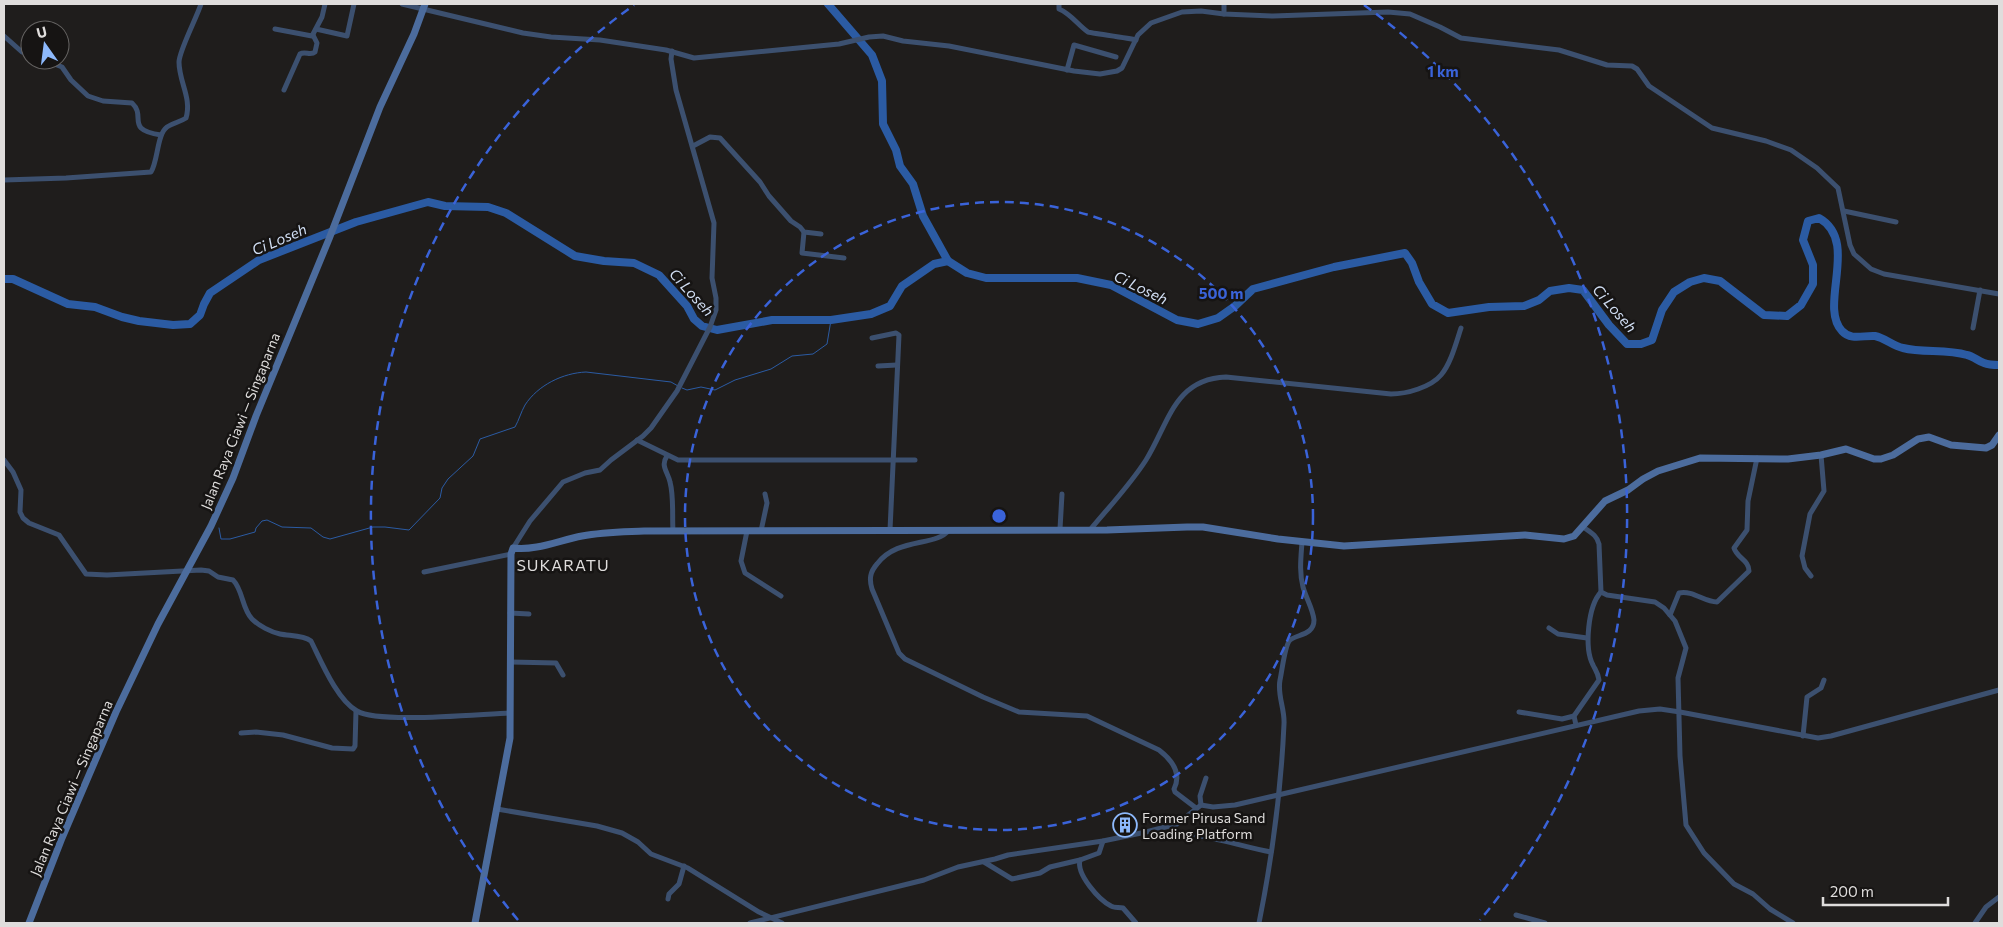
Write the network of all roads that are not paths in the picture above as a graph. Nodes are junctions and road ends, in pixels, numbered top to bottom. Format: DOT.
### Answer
graph roads {
  1 [pos="201,4"];
  2 [pos="325,4"];
  3 [pos="354,4"];
  4 [pos="402,4"];
  5 [pos="1059,4"];
  6 [pos="1224,4"];
  7 [pos="424,6"];
  8 [pos="1224,14"];
  9 [pos="275,29"];
  10 [pos="316,29"];
  11 [pos="313,35"];
  12 [pos="4,36"];
  13 [pos="1136,40"];
  14 [pos="20,50"];
  15 [pos="672,51"];
  16 [pos="1116,57"];
  17 [pos="64,70"];
  18 [pos="1067,70"];
  19 [pos="284,90"];
  20 [pos="161,135"];
  21 [pos="693,146"];
  22 [pos="4,180"];
  23 [pos="1844,211"];
  24 [pos="1896,222"];
  25 [pos="804,232"];
  26 [pos="821,234"];
  27 [pos="844,258"];
  28 [pos="1980,290"];
  29 [pos="1999,294"];
  30 [pos="1461,328"];
  31 [pos="1974,328"];
  32 [pos="872,338"];
  33 [pos="897,365"];
  34 [pos="878,366"];
  35 [pos="1999,435"];
  36 [pos="637,440"];
  37 [pos="1821,455"];
  38 [pos="668,456"];
  39 [pos="1757,458"];
  40 [pos="893,459"];
  41 [pos="4,460"];
  42 [pos="915,460"];
  43 [pos="765,494"];
  44 [pos="1062,494"];
  45 [pos="1583,527"];
  46 [pos="949,529"];
  47 [pos="1060,529"];
  48 [pos="890,530"];
  49 [pos="1090,530"];
  50 [pos="673,531"];
  51 [pos="747,531"];
  52 [pos="761,531"];
  53 [pos="1302,542"];
  54 [pos="512,551"];
  55 [pos="185,572"];
  56 [pos="424,572"];
  57 [pos="1811,576"];
  58 [pos="1601,592"];
  59 [pos="781,596"];
  60 [pos="510,613"];
  61 [pos="529,614"];
  62 [pos="1670,615"];
  63 [pos="1549,628"];
  64 [pos="1587,638"];
  65 [pos="511,662"];
  66 [pos="563,675"];
  67 [pos="1824,680"];
  68 [pos="1999,690"];
  69 [pos="356,711"];
  70 [pos="1519,712"];
  71 [pos="1680,712"];
  72 [pos="510,713"];
  73 [pos="1574,716"];
  74 [pos="1576,726"];
  75 [pos="241,733"];
  76 [pos="1803,736"];
  77 [pos="1206,778"];
  78 [pos="1278,795"];
  79 [pos="1202,805"];
  80 [pos="1196,808"];
  81 [pos="497,809"];
  82 [pos="1195,835"];
  83 [pos="1103,841"];
  84 [pos="1271,852"];
  85 [pos="1080,860"];
  86 [pos="983,862"];
  87 [pos="684,866"];
  88 [pos="1999,897"];
  89 [pos="668,899"];
  90 [pos="1516,915"];
  91 [pos="772,918"];
  92 [pos="29,923"];
  93 [pos="475,923"];
  94 [pos="750,923"];
  95 [pos="782,923"];
  96 [pos="1136,923"];
  97 [pos="1259,923"];
  98 [pos="1545,923"];
  99 [pos="1793,923"];
  100 [pos="1975,923"];
  1 -- 20 [label="street"];
  2 -- 10 [label="street"];
  3 -- 10 [label="street"];
  4 -- 7 [label="street"];
  5 -- 13 [label="street"];
  6 -- 8 [label="street"];
  7 -- 15 [label="street"];
  7 -- 55 [label="street, Jalan Raya Ciawi — Singaparna"];
  8 -- 13 [label="street"];
  8 -- 23 [label="street"];
  9 -- 11 [label="street"];
  10 -- 11 [label="street"];
  11 -- 19 [label="street"];
  12 -- 14 [label="street"];
  13 -- 18 [label="street"];
  15 -- 18 [label="street"];
  15 -- 21 [label="street"];
  16 -- 18 [label="street"];
  17 -- 20 [label="street"];
  20 -- 22 [label="street"];
  21 -- 25 [label="street"];
  21 -- 36 [label="street"];
  23 -- 24 [label="street"];
  23 -- 28 [label="street"];
  25 -- 26 [label="street"];
  25 -- 27 [label="street"];
  28 -- 29 [label="street"];
  28 -- 31 [label="street"];
  30 -- 49 [label="street"];
  32 -- 33 [label="street"];
  33 -- 34 [label="street"];
  33 -- 40 [label="street"];
  35 -- 37 [label="street"];
  36 -- 38 [label="street"];
  36 -- 54 [label="street"];
  37 -- 39 [label="street"];
  37 -- 57 [label="street"];
  38 -- 40 [label="street"];
  38 -- 50 [label="street"];
  39 -- 45 [label="street"];
  39 -- 62 [label="street"];
  40 -- 42 [label="street"];
  40 -- 48 [label="street"];
  41 -- 55 [label="street"];
  43 -- 52 [label="street"];
  44 -- 47 [label="street"];
  45 -- 53 [label="street"];
  45 -- 58 [label="street"];
  46 -- 47 [label="street"];
  46 -- 48 [label="street"];
  46 -- 80 [label="street"];
  47 -- 49 [label="street"];
  48 -- 52 [label="street"];
  49 -- 53 [label="street"];
  50 -- 51 [label="street"];
  50 -- 54 [label="street"];
  51 -- 52 [label="street"];
  51 -- 59 [label="street"];
  53 -- 78 [label="street"];
  54 -- 56 [label="street"];
  54 -- 60 [label="street"];
  55 -- 69 [label="street"];
  55 -- 92 [label="street, Jalan Raya Ciawi — Singaparna"];
  58 -- 62 [label="street"];
  58 -- 64 [label="street"];
  60 -- 61 [label="street"];
  60 -- 65 [label="street"];
  62 -- 71 [label="street"];
  63 -- 64 [label="street"];
  64 -- 73 [label="street"];
  65 -- 66 [label="street"];
  65 -- 72 [label="street"];
  67 -- 76 [label="street"];
  68 -- 76 [label="street"];
  69 -- 72 [label="street"];
  69 -- 75 [label="street"];
  70 -- 73 [label="street"];
  71 -- 74 [label="street"];
  71 -- 76 [label="street"];
  71 -- 99 [label="street"];
  72 -- 81 [label="street"];
  73 -- 74 [label="street"];
  74 -- 78 [label="street"];
  77 -- 79 [label="street"];
  78 -- 79 [label="street"];
  78 -- 84 [label="street"];
  79 -- 80 [label="street"];
  80 -- 83 [label="street"];
  81 -- 87 [label="street"];
  81 -- 93 [label="street"];
  82 -- 84 [label="street"];
  83 -- 85 [label="street"];
  83 -- 86 [label="street"];
  84 -- 97 [label="street"];
  85 -- 86 [label="street"];
  85 -- 96 [label="street"];
  86 -- 91 [label="street"];
  87 -- 89 [label="street"];
  87 -- 91 [label="street"];
  88 -- 100 [label="street"];
  90 -- 98 [label="street"];
  91 -- 94 [label="street"];
  91 -- 95 [label="street"];
}
